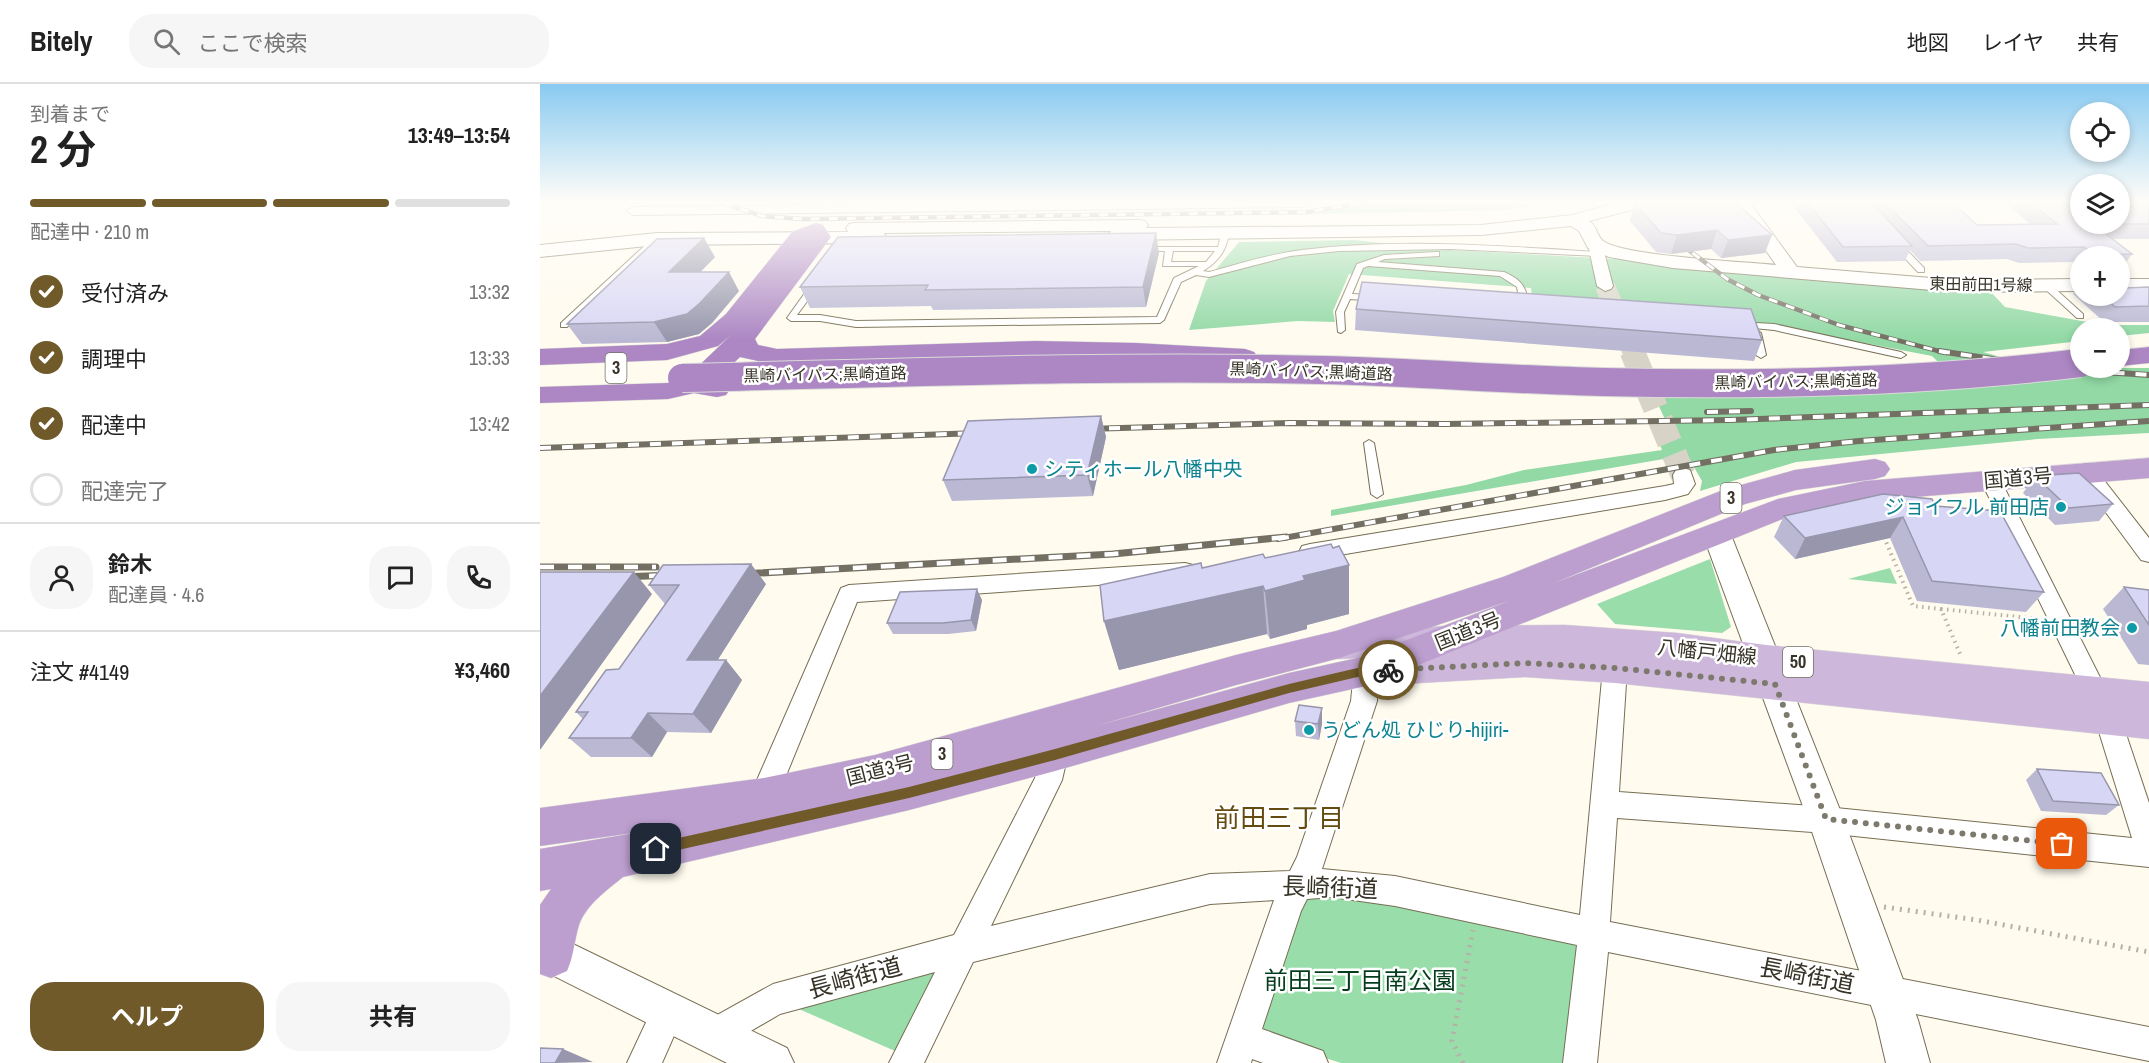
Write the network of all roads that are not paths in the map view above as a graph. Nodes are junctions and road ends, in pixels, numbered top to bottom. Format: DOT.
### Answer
graph roads {
  1 [pos="563,249"];
  2 [pos="647,249"];
  3 [pos="801,249"];
  4 [pos="1134,249"];
  5 [pos="1170,249"];
  6 [pos="1219,249"];
  7 [pos="1337,249"];
  8 [pos="1506,249"];
  9 [pos="1595,249"];
  10 [pos="1774,249"];
  11 [pos="1900,249"];
  12 [pos="540,251"];
  13 [pos="1597,253"];
  14 [pos="1210,264"];
  15 [pos="1366,264"];
  16 [pos="1921,270"];
  17 [pos="1790,271"];
  18 [pos="1195,272"];
  19 [pos="819,280"];
  20 [pos="2070,285"];
  21 [pos="2130,285"];
  22 [pos="2149,285"];
  23 [pos="1605,286"];
  24 [pos="2047,286"];
  25 [pos="1346,296"];
  26 [pos="1382,299"];
  27 [pos="1513,308"];
  28 [pos="1524,309"];
  29 [pos="1536,310"];
  30 [pos="2080,316"];
  31 [pos="564,325"];
  32 [pos="1744,325"];
  33 [pos="1756,326"];
  34 [pos="739,328"];
  35 [pos="1341,330"];
  36 [pos="2149,340"];
  37 [pos="2070,350"];
  38 [pos="2130,353"];
  39 [pos="1761,355"];
  40 [pos="1901,355"];
  41 [pos="540,357"];
  42 [pos="2070,364"];
  43 [pos="1333,365"];
  44 [pos="694,385"];
  45 [pos="541,386"];
  46 [pos="1369,444"];
  47 [pos="2149,448"];
  48 [pos="2149,468"];
  49 [pos="2086,471"];
  50 [pos="1683,475"];
  51 [pos="1991,480"];
  52 [pos="1377,494"];
  53 [pos="1717,535"];
  54 [pos="2149,554"];
  55 [pos="1293,555"];
  56 [pos="1209,569"];
  57 [pos="1447,640"];
  58 [pos="1336,645"];
  59 [pos="1615,668"];
  60 [pos="1366,671"];
  61 [pos="1770,671"];
  62 [pos="2149,697"];
  63 [pos="2102,706"];
  64 [pos="2149,723"];
  65 [pos="1055,754"];
  66 [pos="764,796"];
  67 [pos="1604,804"];
  68 [pos="1826,819"];
  69 [pos="540,827"];
  70 [pos="2149,847"];
  71 [pos="2149,853"];
  72 [pos="612,859"];
  73 [pos="540,870"];
  74 [pos="1298,884"];
  75 [pos="1594,934"];
  76 [pos="965,948"];
  77 [pos="545,952"];
  78 [pos="1886,992"];
  79 [pos="669,1013"];
  80 [pos="713,1036"];
  81 [pos="2149,1044"];
  82 [pos="1238,1051"];
  83 [pos="645,1063"];
  84 [pos="772,1063"];
  85 [pos="906,1063"];
  86 [pos="1311,1063"];
  87 [pos="1581,1063"];
  88 [pos="1908,1063"];
  1 -- 12 [label="street"];
  2 -- 31 [label="lane"];
  3 -- 34 [label="highway"];
  4 -- 5 [label="lane"];
  5 -- 14 [label="lane"];
  6 -- 14 [label="lane"];
  7 -- 18 [label="lane"];
  8 -- 13 [label="lane"];
  9 -- 13 [label="street, 東田前田1号線"];
  10 -- 17 [label="street"];
  11 -- 16 [label="lane"];
  13 -- 15 [label="lane"];
  13 -- 17 [label="street, 東田前田1号線"];
  13 -- 23 [label="street"];
  14 -- 18 [label="lane"];
  15 -- 25 [label="lane"];
  15 -- 28 [label="lane"];
  17 -- 24 [label="street, 東田前田1号線"];
  18 -- 19 [label="lane"];
  20 -- 24 [label="street, 東田前田1号線"];
  21 -- 22 [label="street"];
  24 -- 30 [label="lane"];
  25 -- 26 [label="lane"];
  25 -- 35 [label="lane"];
  27 -- 28 [label="lane"];
  28 -- 29 [label="lane"];
  32 -- 33 [label="lane"];
  33 -- 39 [label="lane"];
  33 -- 40 [label="lane"];
  34 -- 41 [label="highway"];
  34 -- 43 [label="highway"];
  34 -- 44 [label="highway"];
  36 -- 38 [label="highway"];
  37 -- 43 [label="highway, 黒崎バイパス;黒崎道路 / 3"];
  42 -- 43 [label="highway, 黒崎バイパス;黒崎道路 / 3, bridge"];
  43 -- 44 [label="highway, bridge"];
  43 -- 45 [label="highway, 黒崎バイパス;黒崎道路 / 3, bridge"];
  44 -- 45 [label="highway"];
  46 -- 52 [label="lane"];
  47 -- 58 [label="highway, 国道3号 / 3"];
  48 -- 49 [label="highway, 国道3号 / 3"];
  49 -- 51 [label="highway, 国道3号 / 3"];
  49 -- 54 [label="street"];
  50 -- 55 [label="street"];
  51 -- 53 [label="highway, 国道3号 / 3"];
  51 -- 63 [label="street"];
  53 -- 57 [label="highway, 国道3号 / 3"];
  53 -- 61 [label="street"];
  56 -- 66 [label="street"];
  57 -- 58 [label="main road, 八幡戸畑線 / 50"];
  57 -- 60 [label="highway, 国道3号 / 3"];
  57 -- 61 [label="main road, 八幡戸畑線 / 50"];
  58 -- 66 [label="highway, 国道3号 / 3"];
  59 -- 60 [label="main road, 八幡戸畑線 / 50"];
  59 -- 61 [label="main road, 八幡戸畑線 / 50"];
  59 -- 67 [label="street"];
  60 -- 65 [label="highway, 国道3号 / 3"];
  60 -- 74 [label="street"];
  61 -- 63 [label="main road, 八幡戸畑線 / 50"];
  61 -- 63 [label="main road, 八幡戸畑線 / 50"];
  61 -- 68 [label="street"];
  62 -- 63 [label="main road, 八幡戸畑線 / 50"];
  63 -- 64 [label="main road, 八幡戸畑線 / 50"];
  63 -- 70 [label="street"];
  65 -- 72 [label="highway, 国道3号 / 3"];
  65 -- 76 [label="street"];
  66 -- 69 [label="highway, 国道3号 / 3"];
  67 -- 68 [label="street"];
  67 -- 75 [label="street"];
  68 -- 71 [label="street"];
  68 -- 78 [label="street"];
  72 -- 73 [label="highway, 国道3号 / 3"];
  72 -- 77 [label="highway"];
  74 -- 75 [label="street, 長崎街道"];
  74 -- 76 [label="street, 長崎街道"];
  74 -- 82 [label="street"];
  75 -- 78 [label="street, 長崎街道"];
  75 -- 87 [label="street"];
  76 -- 80 [label="street, 長崎街道"];
  76 -- 85 [label="street"];
  77 -- 79 [label="street"];
  78 -- 81 [label="street, 長崎街道"];
  78 -- 88 [label="street"];
  79 -- 80 [label="street"];
  79 -- 83 [label="street"];
  80 -- 84 [label="street"];
  82 -- 86 [label="street"];
}
